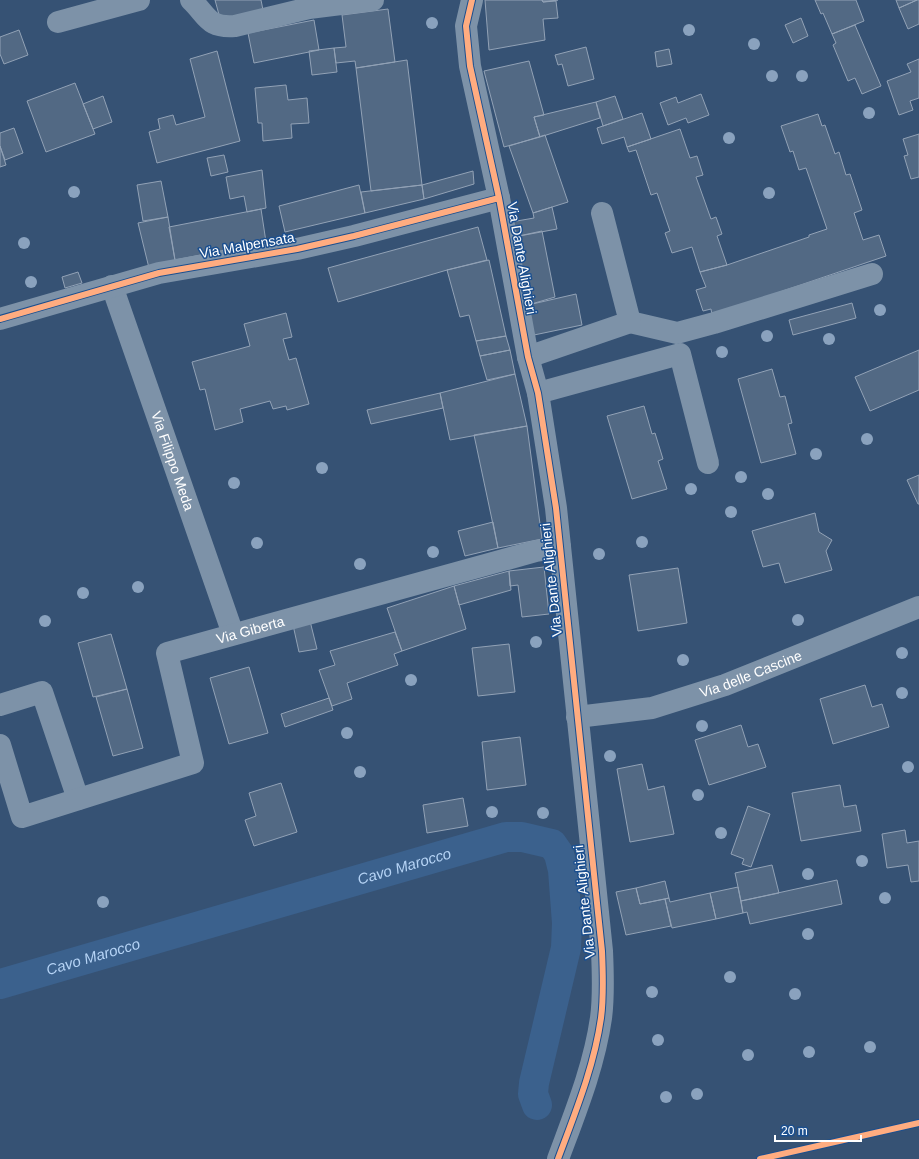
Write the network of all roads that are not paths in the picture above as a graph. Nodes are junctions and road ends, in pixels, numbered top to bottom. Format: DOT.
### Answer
graph roads {
  1 [pos="139,0"];
  2 [pos="191,0"];
  3 [pos="373,0"];
  4 [pos="472,0"];
  5 [pos="58,22"];
  6 [pos="499,198"];
  7 [pos="602,213"];
  8 [pos="872,274"];
  9 [pos="112,286"];
  10 [pos="0,319"];
  11 [pos="630,322"];
  12 [pos="528,357"];
  13 [pos="538,392"];
  14 [pos="708,463"];
  15 [pos="560,547"];
  16 [pos="919,608"];
  17 [pos="233,634"];
  18 [pos="0,705"];
  19 [pos="577,717"];
  20 [pos="0,745"];
  21 [pos="78,799"];
  22 [pos="558,1159"];
  1 -- 5 [label="street"];
  2 -- 3 [label="street"];
  4 -- 6 [label="street, Via Dante Alighieri"];
  6 -- 9 [label="street, Via Malpensata"];
  6 -- 12 [label="street, Via Dante Alighieri"];
  7 -- 11 [label="street"];
  8 -- 11 [label="street"];
  9 -- 10 [label="street, Via Malpensata"];
  9 -- 17 [label="street, Via Filippo Meda"];
  11 -- 12 [label="street"];
  12 -- 13 [label="street, Via Dante Alighieri"];
  13 -- 14 [label="street"];
  13 -- 15 [label="street, Via Dante Alighieri"];
  15 -- 17 [label="street, Via Giberta"];
  15 -- 19 [label="street, Via Dante Alighieri"];
  16 -- 19 [label="street, Via delle Cascine"];
  17 -- 21 [label="street, Via Giberta"];
  18 -- 21 [label="street"];
  19 -- 22 [label="street, Via Dante Alighieri"];
  20 -- 21 [label="street, Via Giberta"];
}
